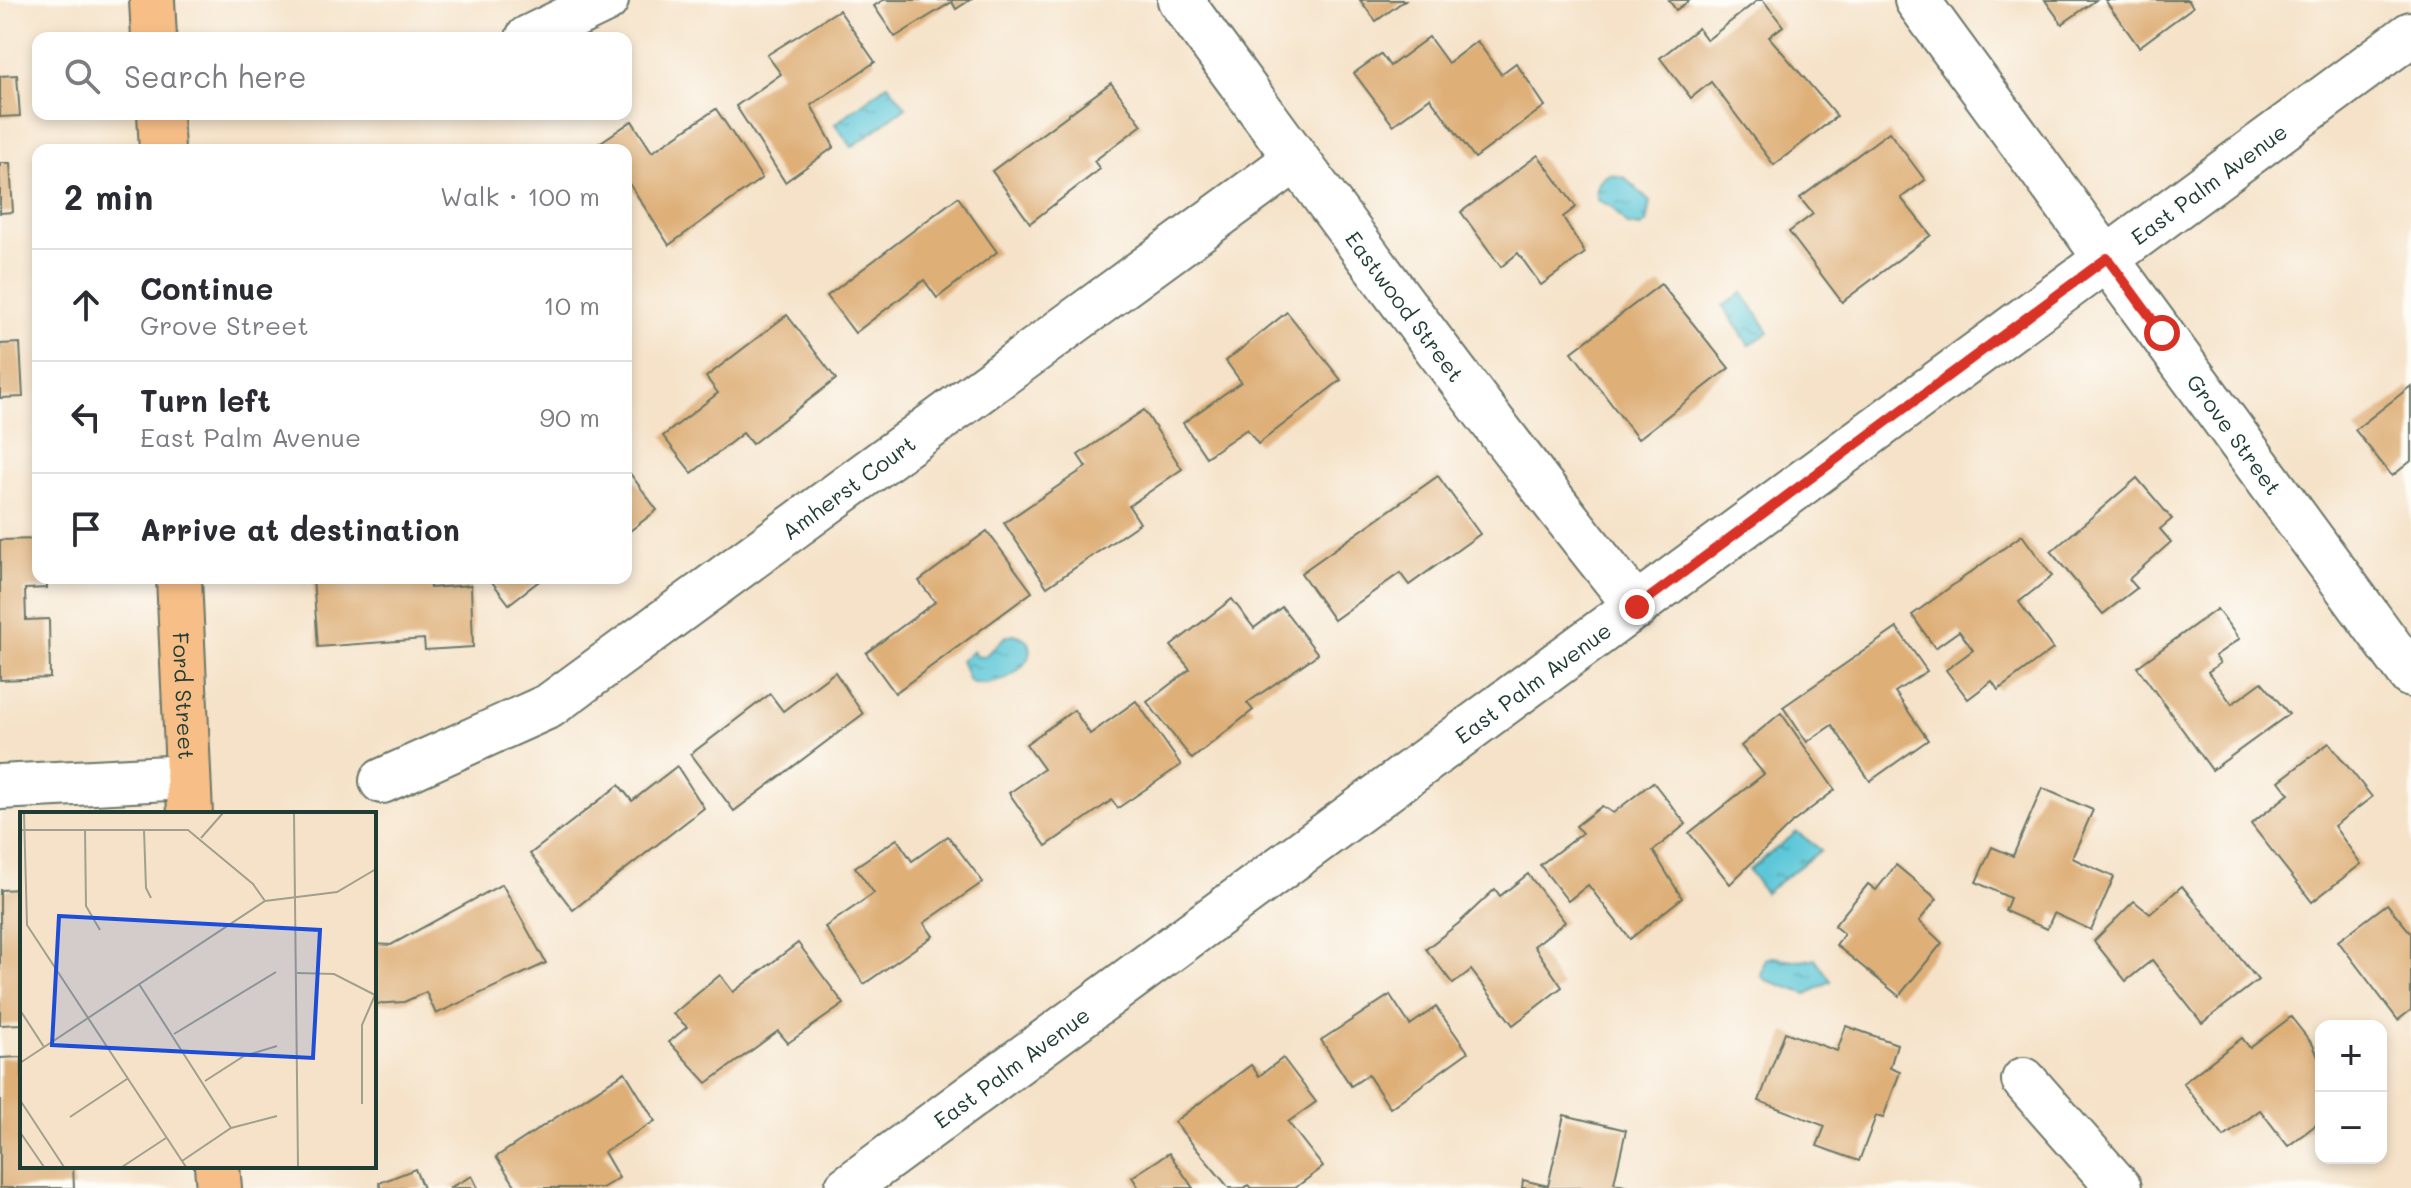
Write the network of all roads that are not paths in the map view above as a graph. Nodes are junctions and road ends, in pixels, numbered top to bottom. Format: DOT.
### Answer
graph roads {
  1 [pos="152,0"];
  2 [pos="606,0"];
  3 [pos="1180,0"];
  4 [pos="1917,0"];
  5 [pos="154,32"];
  6 [pos="540,32"];
  7 [pos="2411,34"];
  8 [pos="160,120"];
  9 [pos="162,144"];
  10 [pos="1296,159"];
  11 [pos="2107,258"];
  12 [pos="179,584"];
  13 [pos="1637,607"];
  14 [pos="2411,675"];
  15 [pos="382,781"];
  16 [pos="0,787"];
  17 [pos="188,795"];
  18 [pos="2024,1080"];
  19 [pos="217,1168"];
  20 [pos="219,1188"];
  21 [pos="847,1188"];
  22 [pos="2119,1188"];
  1 -- 5 [label="main road"];
  2 -- 6 [label="street"];
  3 -- 10 [label="street, Eastwood Street"];
  4 -- 11 [label="street, Grove Street"];
  7 -- 11 [label="street, East Palm Avenue"];
  8 -- 9 [label="main road"];
  10 -- 13 [label="street, Eastwood Street"];
  10 -- 15 [label="street, Amherst Court"];
  11 -- 13 [label="street, East Palm Avenue"];
  11 -- 14 [label="street, Grove Street"];
  12 -- 17 [label="main road, Ford Street"];
  13 -- 21 [label="street, East Palm Avenue"];
  16 -- 17 [label="street"];
  18 -- 22 [label="street"];
  19 -- 20 [label="main road"];
}
